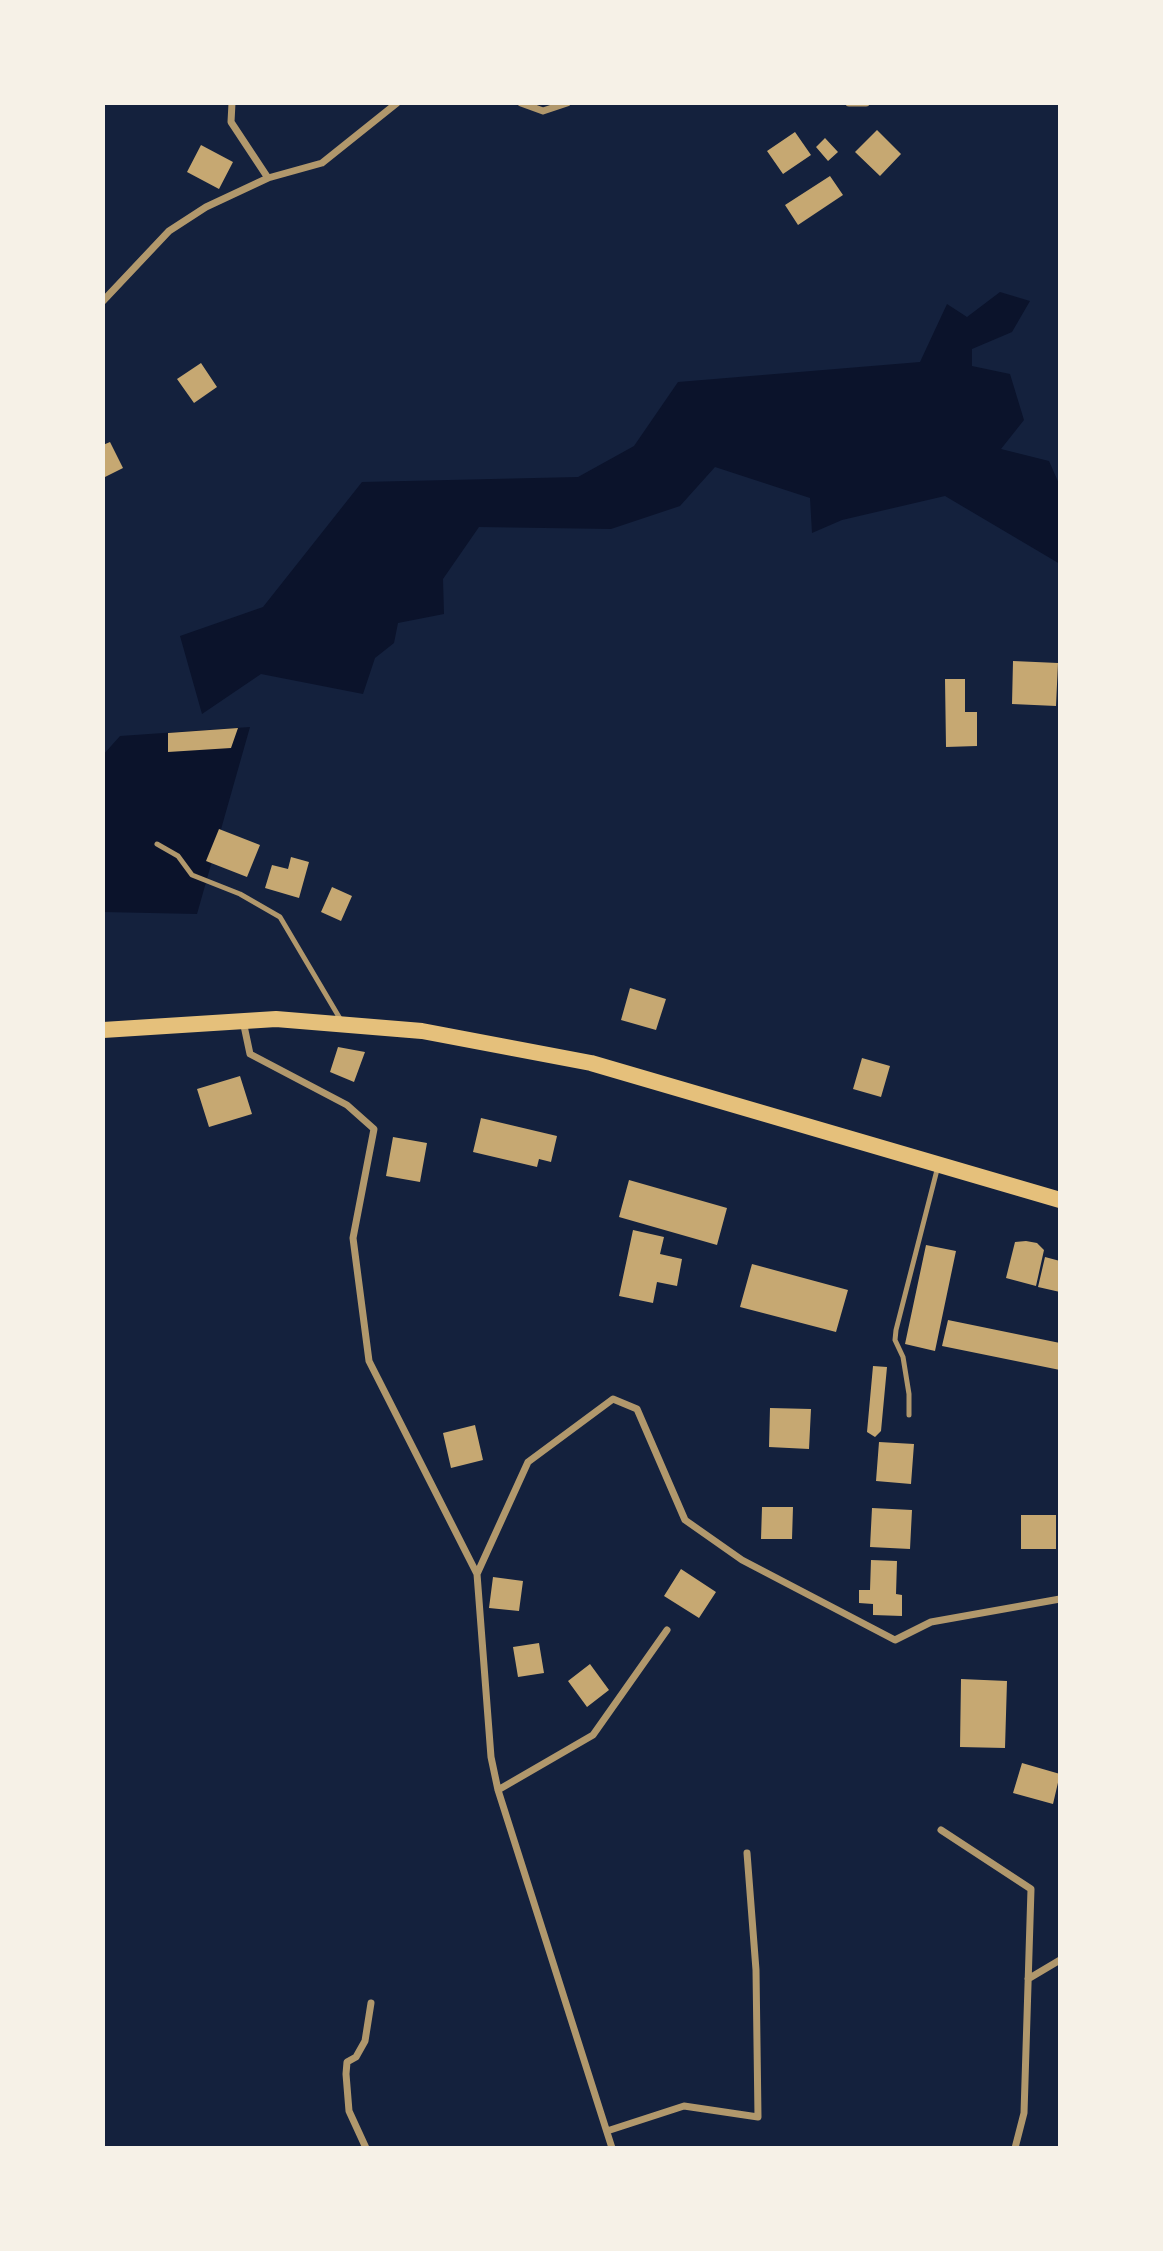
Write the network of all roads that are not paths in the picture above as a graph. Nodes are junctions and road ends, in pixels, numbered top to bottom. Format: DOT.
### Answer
graph roads {
  1 [pos="232,103"];
  2 [pos="397,103"];
  3 [pos="521,103"];
  4 [pos="567,103"];
  5 [pos="849,103"];
  6 [pos="866,103"];
  7 [pos="268,178"];
  8 [pos="103,300"];
  9 [pos="157,844"];
  10 [pos="243,1020"];
  11 [pos="342,1022"];
  12 [pos="103,1030"];
  13 [pos="938,1166"];
  14 [pos="1060,1200"];
  15 [pos="909,1415"];
  16 [pos="477,1574"];
  17 [pos="1060,1599"];
  18 [pos="667,1630"];
  19 [pos="499,1790"];
  20 [pos="941,1830"];
  21 [pos="747,1853"];
  22 [pos="1060,1960"];
  23 [pos="1028,1979"];
  24 [pos="371,2003"];
  25 [pos="607,2131"];
  26 [pos="366,2148"];
  27 [pos="612,2148"];
  28 [pos="1015,2148"];
  1 -- 7 [label="street"];
  2 -- 7 [label="street"];
  3 -- 4 [label="street"];
  5 -- 6 [label="street"];
  7 -- 8 [label="street"];
  9 -- 11 [label="lane"];
  10 -- 11 [label="main road"];
  10 -- 12 [label="main road"];
  10 -- 16 [label="street"];
  11 -- 13 [label="main road"];
  13 -- 14 [label="main road"];
  13 -- 15 [label="lane"];
  16 -- 17 [label="street"];
  16 -- 19 [label="street"];
  18 -- 19 [label="street"];
  19 -- 25 [label="street"];
  20 -- 23 [label="street"];
  21 -- 25 [label="street"];
  22 -- 23 [label="street"];
  23 -- 28 [label="street"];
  24 -- 26 [label="street"];
  25 -- 27 [label="street"];
}
